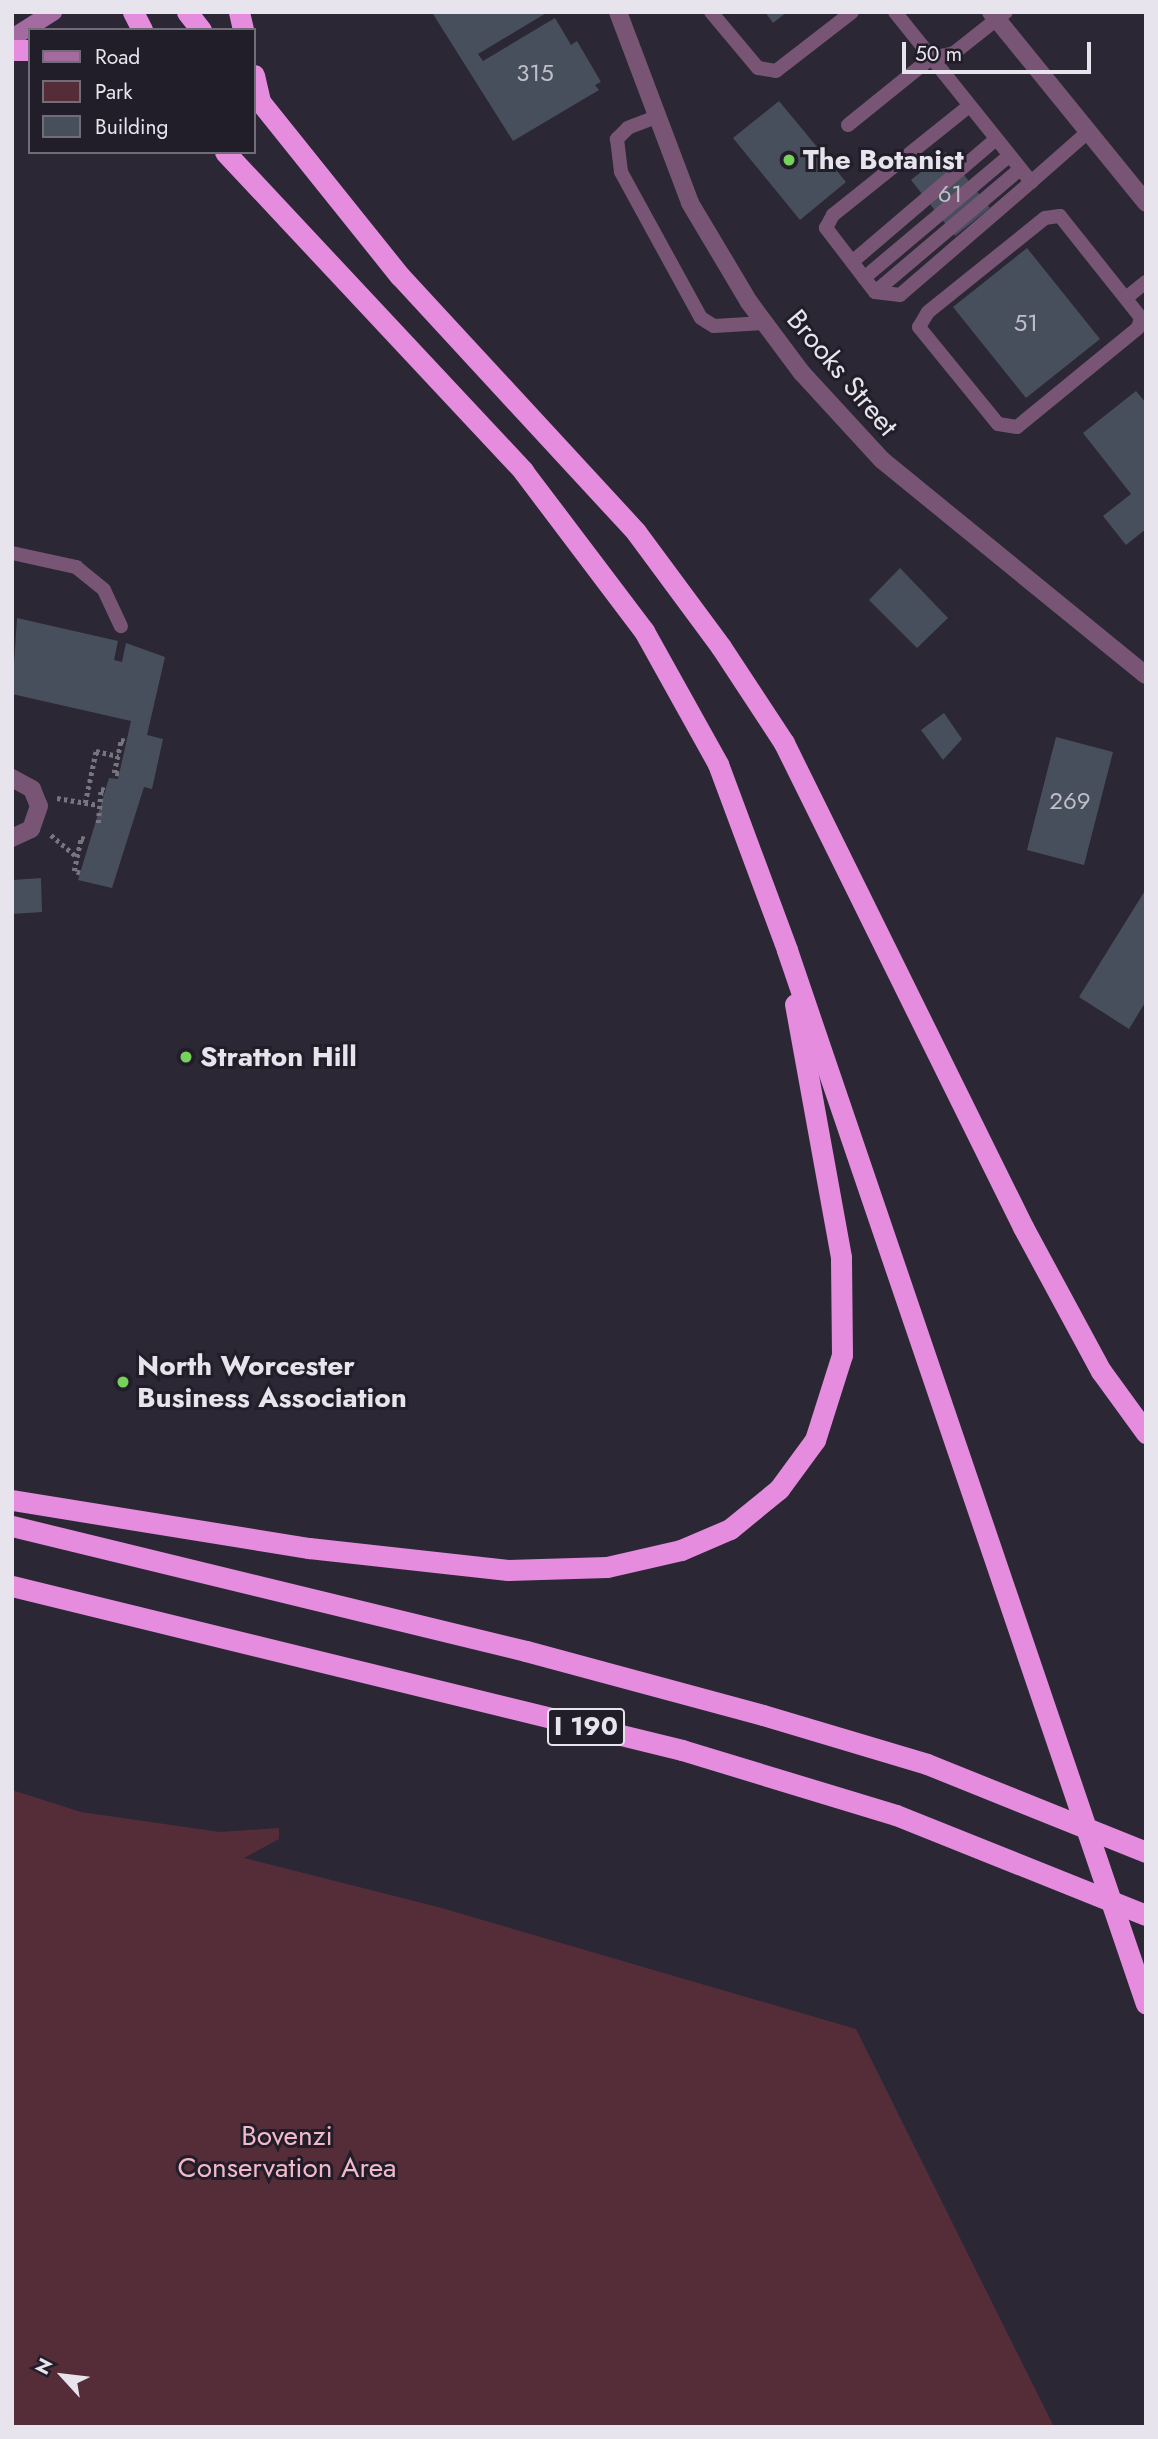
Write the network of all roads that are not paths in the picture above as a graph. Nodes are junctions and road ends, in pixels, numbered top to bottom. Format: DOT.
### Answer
graph roads {
  1 [pos="52,12"];
  2 [pos="133,12"];
  3 [pos="187,12"];
  4 [pos="618,12"];
  5 [pos="711,12"];
  6 [pos="852,12"];
  7 [pos="895,12"];
  8 [pos="998,15"];
  9 [pos="141,28"];
  10 [pos="199,28"];
  11 [pos="12,38"];
  12 [pos="931,58"];
  13 [pos="257,98"];
  14 [pos="969,106"];
  15 [pos="656,117"];
  16 [pos="848,125"];
  17 [pos="1088,132"];
  18 [pos="996,139"];
  19 [pos="227,154"];
  20 [pos="1009,156"];
  21 [pos="1020,169"];
  22 [pos="1031,182"];
  23 [pos="1146,203"];
  24 [pos="852,262"];
  25 [pos="864,278"];
  26 [pos="1146,282"];
  27 [pos="875,292"];
  28 [pos="1126,298"];
  29 [pos="764,323"];
  30 [pos="12,553"];
  31 [pos="121,626"];
  32 [pos="1146,675"];
  33 [pos="12,778"];
  34 [pos="12,838"];
  35 [pos="787,950"];
  36 [pos="1146,1433"];
  37 [pos="12,1500"];
  38 [pos="12,1526"];
  39 [pos="12,1586"];
  40 [pos="1146,1852"];
  41 [pos="1146,1915"];
  42 [pos="1146,2004"];
  1 -- 11 [label="main road"];
  2 -- 9 [label="highway"];
  3 -- 10 [label="highway"];
  4 -- 15 [label="street, Brooks Street"];
  5 -- 6 [label="lane"];
  7 -- 12 [label="lane"];
  8 -- 12 [label="lane"];
  8 -- 17 [label="street"];
  12 -- 14 [label="lane"];
  12 -- 16 [label="lane"];
  13 -- 36 [label="highway"];
  14 -- 18 [label="lane"];
  14 -- 24 [label="lane"];
  15 -- 29 [label="street, Brooks Street"];
  15 -- 29 [label="lane"];
  17 -- 22 [label="lane"];
  17 -- 23 [label="street"];
  18 -- 20 [label="lane"];
  18 -- 24 [label="lane"];
  19 -- 35 [label="highway"];
  20 -- 21 [label="lane"];
  20 -- 25 [label="lane"];
  21 -- 22 [label="lane"];
  21 -- 27 [label="lane"];
  22 -- 27 [label="lane"];
  24 -- 25 [label="lane"];
  25 -- 27 [label="lane"];
  26 -- 28 [label="lane"];
  28 -- 28 [label="lane"];
  29 -- 32 [label="street, Brooks Street"];
  30 -- 31 [label="lane"];
  33 -- 34 [label="street"];
  35 -- 37 [label="highway"];
  35 -- 42 [label="highway"];
  38 -- 40 [label="highway, I 190"];
  39 -- 41 [label="highway, I 190"];
}
